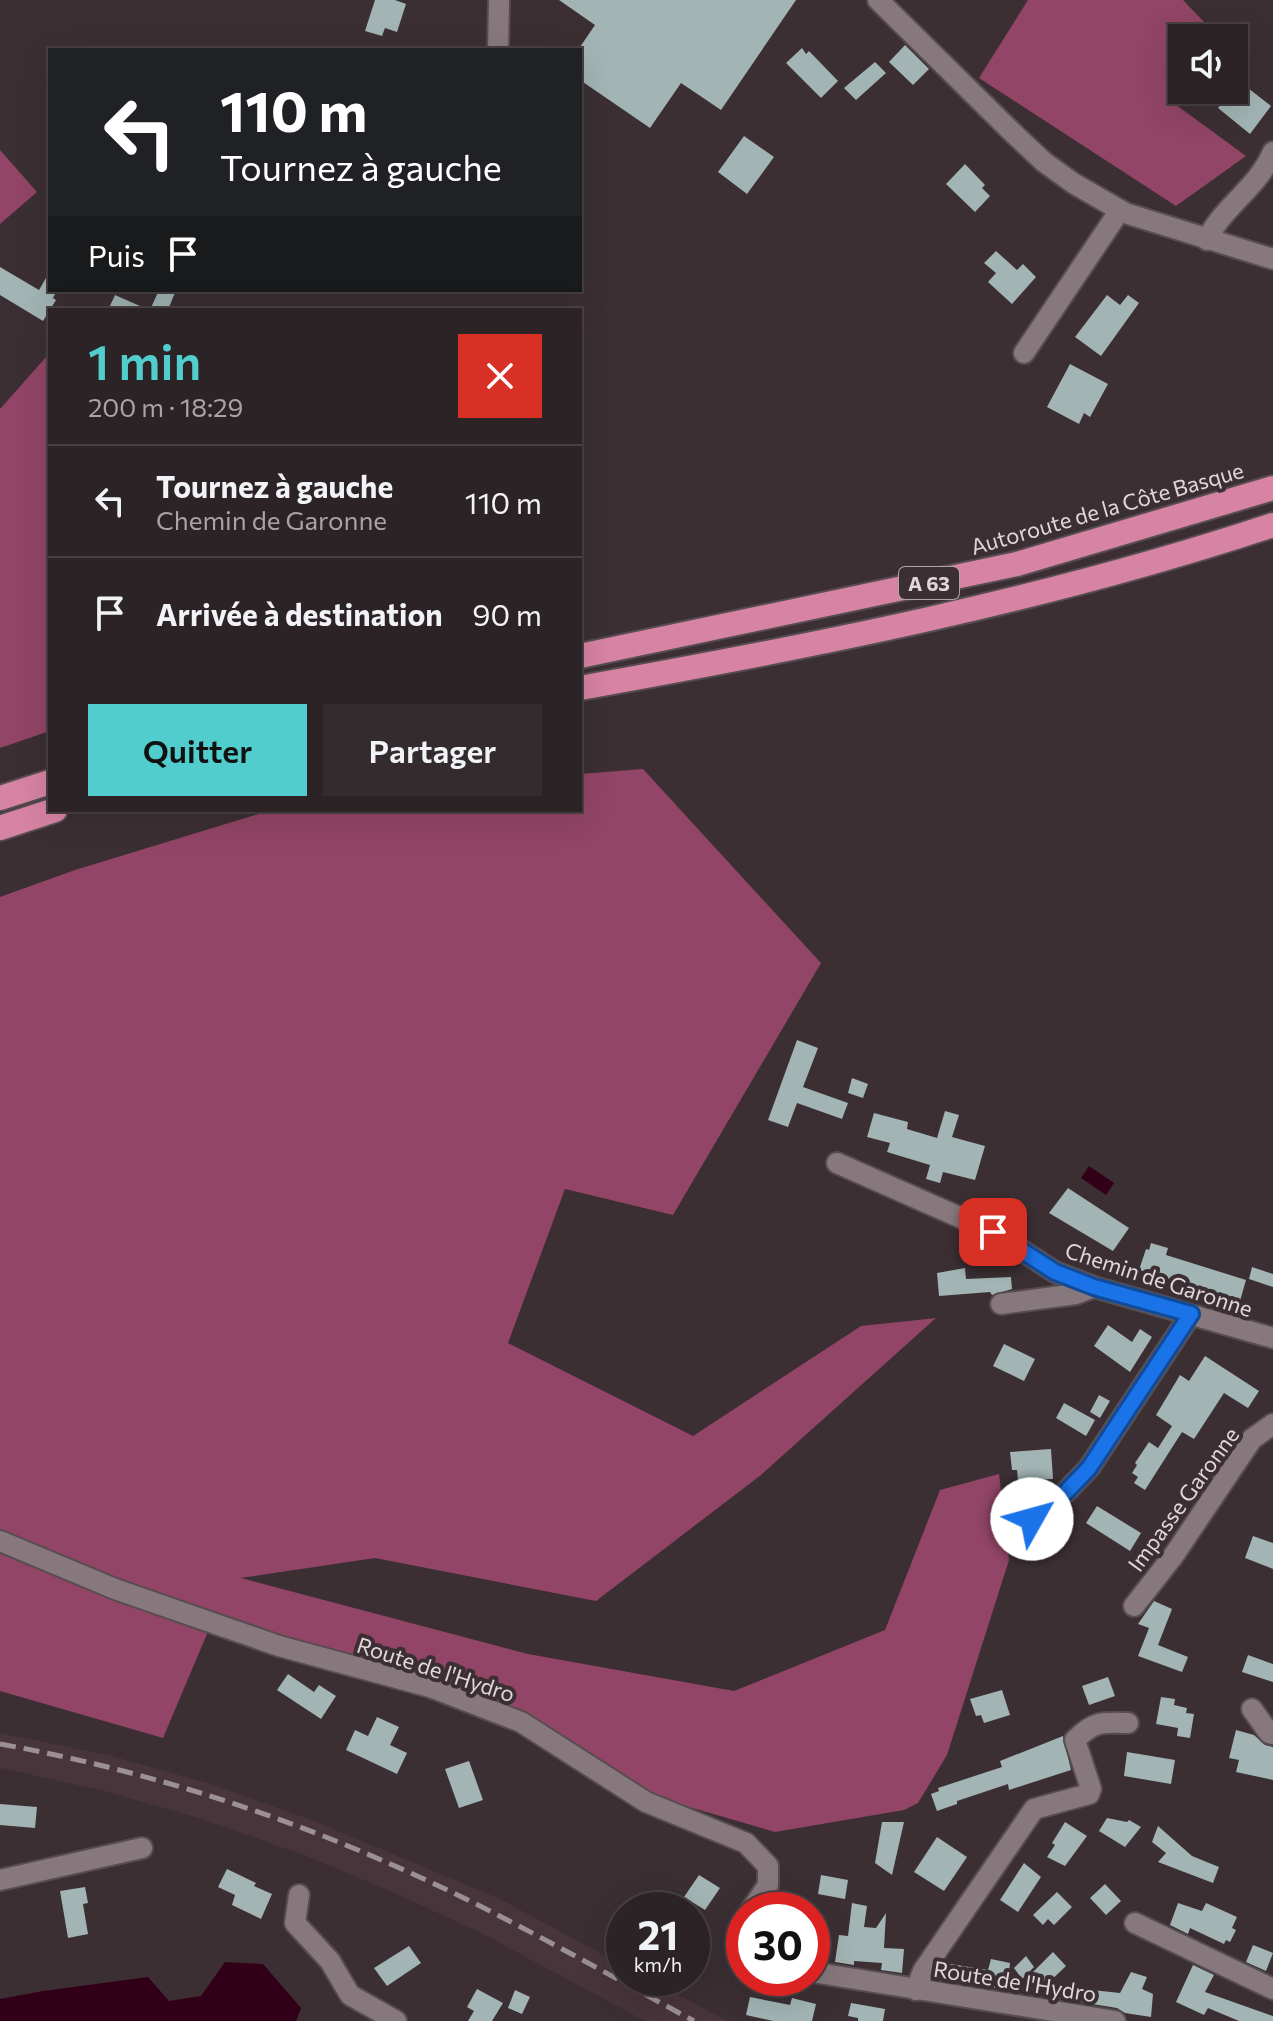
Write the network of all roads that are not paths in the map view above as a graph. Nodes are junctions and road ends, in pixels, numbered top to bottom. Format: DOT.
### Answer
graph roads {
  1 [pos="499,0"];
  2 [pos="878,0"];
  3 [pos="498,48"];
  4 [pos="1273,152"];
  5 [pos="1120,210"];
  6 [pos="1207,240"];
  7 [pos="1273,259"];
  8 [pos="1024,353"];
  9 [pos="1273,488"];
  10 [pos="1273,525"];
  11 [pos="582,656"];
  12 [pos="582,688"];
  13 [pos="48,783"];
  14 [pos="0,798"];
  15 [pos="49,812"];
  16 [pos="0,828"];
  17 [pos="837,1163"];
  18 [pos="1094,1287"];
  19 [pos="1001,1304"];
  20 [pos="1191,1314"];
  21 [pos="1273,1338"];
  22 [pos="1273,1424"];
  23 [pos="1032,1519"];
  24 [pos="0,1541"];
  25 [pos="1134,1606"];
  26 [pos="1252,1709"];
  27 [pos="1128,1723"];
  28 [pos="1273,1734"];
  29 [pos="142,1848"];
  30 [pos="0,1880"];
  31 [pos="763,1892"];
  32 [pos="299,1895"];
  33 [pos="1135,1923"];
  34 [pos="830,1975"];
  35 [pos="1273,1989"];
  36 [pos="916,1990"];
  37 [pos="396,2021"];
  38 [pos="1115,2021"];
  1 -- 3 [label="street"];
  2 -- 5 [label="street"];
  4 -- 6 [label="street"];
  5 -- 6 [label="street"];
  5 -- 8 [label="street"];
  6 -- 7 [label="street"];
  9 -- 11 [label="highway, Autoroute de la Côte Basque / A 63"];
  10 -- 12 [label="highway, A 63"];
  13 -- 14 [label="highway"];
  15 -- 16 [label="highway"];
  17 -- 18 [label="street, Chemin de Garonne"];
  18 -- 19 [label="street"];
  18 -- 20 [label="street, Chemin de Garonne"];
  20 -- 21 [label="street, Chemin de Garonne"];
  20 -- 23 [label="street"];
  22 -- 25 [label="street, Impasse Garonne"];
  24 -- 31 [label="street, Route de l'Hydro"];
  26 -- 28 [label="street"];
  27 -- 36 [label="street"];
  29 -- 30 [label="street"];
  32 -- 37 [label="street"];
  33 -- 35 [label="street"];
  34 -- 36 [label="street, Route de l'Hydro"];
  36 -- 38 [label="street, Route de l'Hydro"];
}
